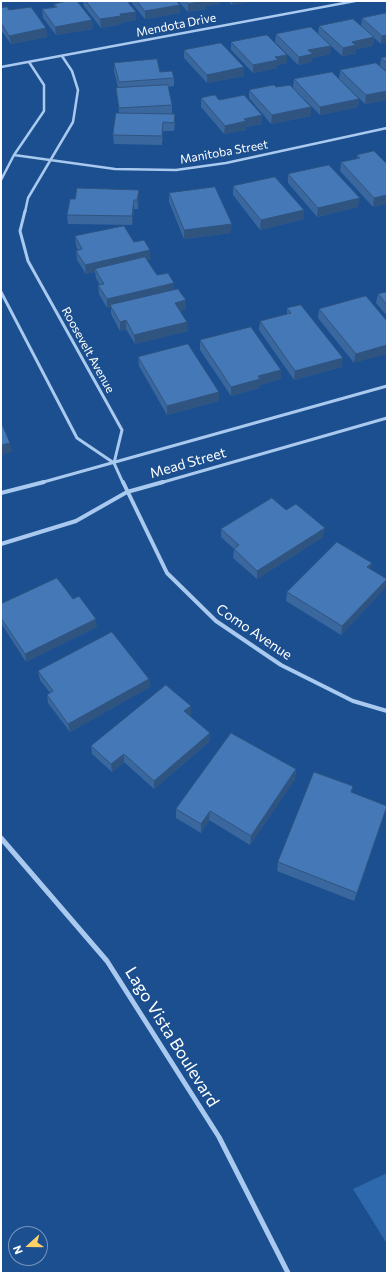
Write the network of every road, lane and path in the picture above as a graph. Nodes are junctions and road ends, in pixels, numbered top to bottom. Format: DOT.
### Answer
graph roads {
  1 [pos="355,1"];
  2 [pos="62,56"];
  3 [pos="29,62"];
  4 [pos="1,67"];
  5 [pos="387,128"];
  6 [pos="14,155"];
  7 [pos="50,161"];
  8 [pos="1,180"];
  9 [pos="1,292"];
  10 [pos="387,386"];
  11 [pos="387,418"];
  12 [pos="114,463"];
  13 [pos="128,492"];
  14 [pos="1,493"];
  15 [pos="1,544"];
  16 [pos="387,710"];
  17 [pos="1,838"];
  18 [pos="288,1273"];
  1 -- 2 [label="street, Mendota Drive"];
  2 -- 3 [label="street, Mendota Drive"];
  2 -- 7 [label="street, Roosevelt Avenue"];
  3 -- 4 [label="street, Mendota Drive"];
  3 -- 6 [label="street"];
  5 -- 7 [label="street, Manitoba Street"];
  6 -- 7 [label="street, Manitoba Street"];
  6 -- 8 [label="street"];
  7 -- 12 [label="street, Roosevelt Avenue"];
  9 -- 12 [label="street"];
  10 -- 12 [label="street, Mead Street"];
  11 -- 13 [label="street, Mead Street"];
  12 -- 13 [label="street, Como Avenue"];
  12 -- 14 [label="street, Mead Street"];
  13 -- 15 [label="street, Mead Street"];
  13 -- 16 [label="street, Como Avenue"];
  17 -- 18 [label="street, Lago Vista Boulevard"];
}
